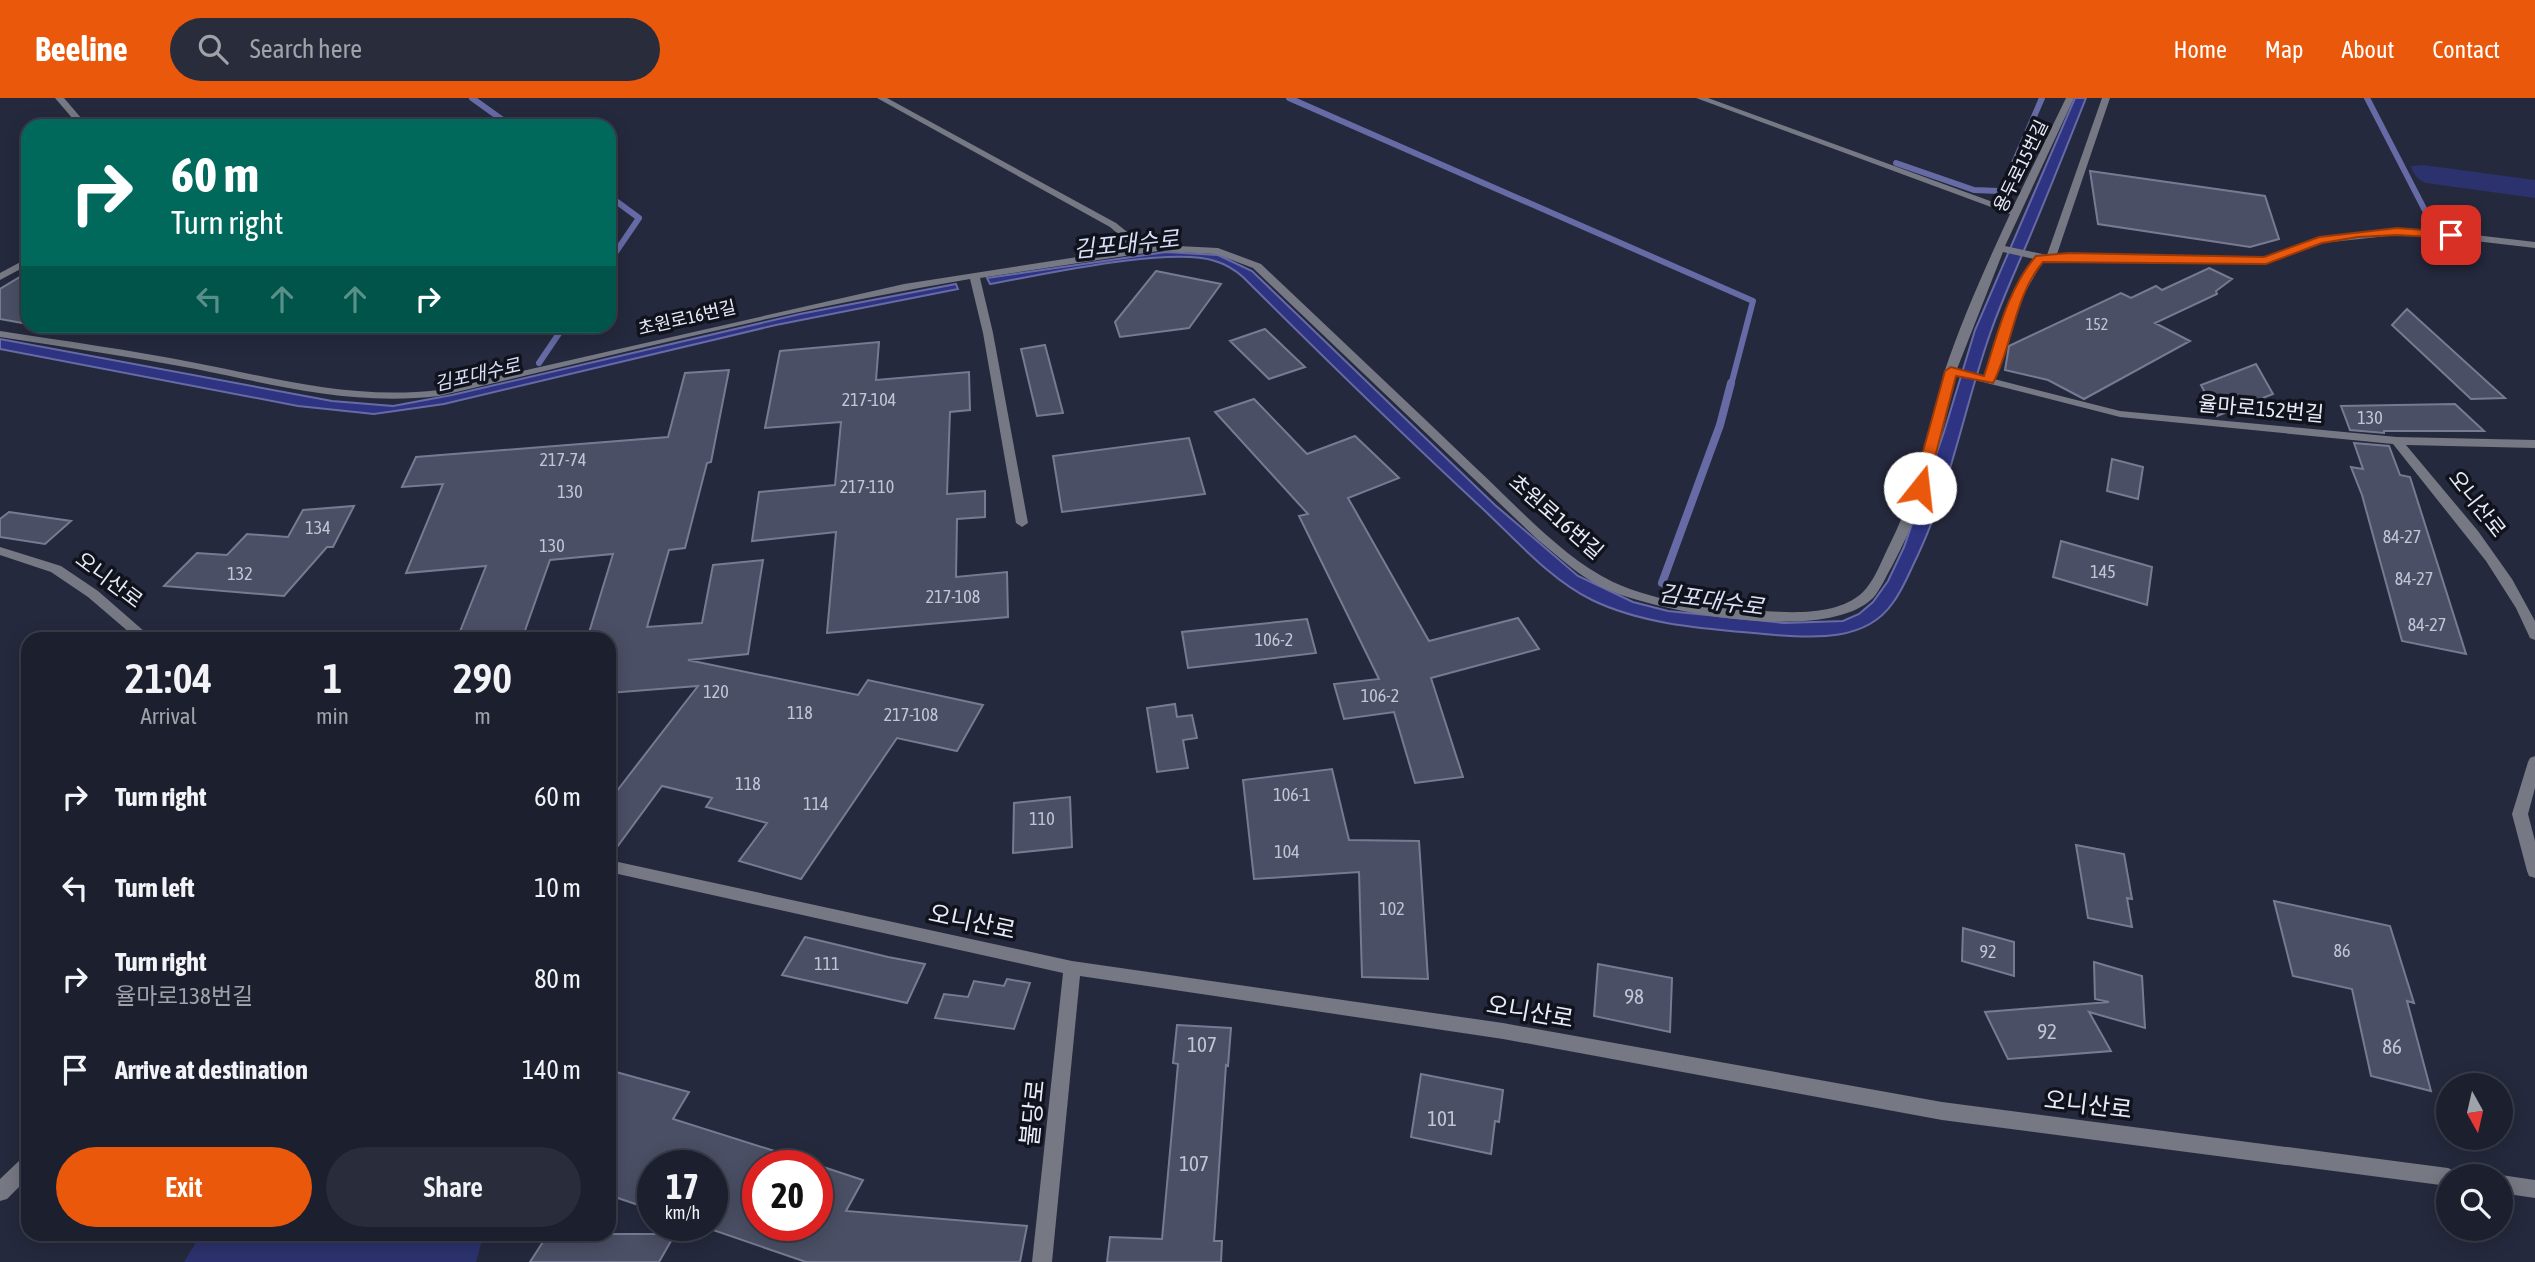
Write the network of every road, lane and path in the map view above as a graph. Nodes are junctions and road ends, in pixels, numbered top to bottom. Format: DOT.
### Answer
graph roads {
  1 [pos="58,98"];
  2 [pos="881,98"];
  3 [pos="1700,98"];
  4 [pos="2070,98"];
  5 [pos="2106,98"];
  6 [pos="78,119"];
  7 [pos="2015,213"];
  8 [pos="2535,245"];
  9 [pos="2000,248"];
  10 [pos="1135,251"];
  11 [pos="2045,258"];
  12 [pos="21,265"];
  13 [pos="974,276"];
  14 [pos="0,277"];
  15 [pos="0,334"];
  16 [pos="1951,371"];
  17 [pos="1988,381"];
  18 [pos="2397,441"];
  19 [pos="2535,444"];
  20 [pos="1022,523"];
  21 [pos="0,551"];
  22 [pos="138,632"];
  23 [pos="2535,635"];
  24 [pos="2535,762"];
  25 [pos="616,868"];
  26 [pos="2535,871"];
  27 [pos="1072,968"];
  28 [pos="21,1172"];
  29 [pos="2436,1175"];
  30 [pos="2513,1186"];
  31 [pos="2535,1189"];
  32 [pos="0,1192"];
  33 [pos="1042,1262"];
  1 -- 6 [label="street"];
  2 -- 10 [label="street"];
  3 -- 7 [label="street"];
  4 -- 7 [label="street, 용두로15번길"];
  5 -- 11 [label="street"];
  7 -- 9 [label="street, 용두로15번길"];
  8 -- 11 [label="street"];
  9 -- 11 [label="street"];
  9 -- 16 [label="street, 초원로16번길"];
  10 -- 13 [label="street, 초원로16번길"];
  10 -- 16 [label="street, 초원로16번길"];
  11 -- 17 [label="street"];
  12 -- 14 [label="street"];
  13 -- 15 [label="street, 초원로16번길"];
  13 -- 20 [label="street"];
  16 -- 17 [label="street, 율마로152번길"];
  17 -- 18 [label="street, 율마로152번길"];
  18 -- 19 [label="street, 율마로152번길"];
  18 -- 23 [label="street, 오니산로"];
  21 -- 22 [label="street, 오니산로"];
  24 -- 26 [label="street"];
  25 -- 27 [label="street, 오니산로"];
  27 -- 29 [label="street, 오니산로"];
  27 -- 33 [label="street, 불당로"];
  28 -- 32 [label="street"];
  30 -- 31 [label="street"];
}
